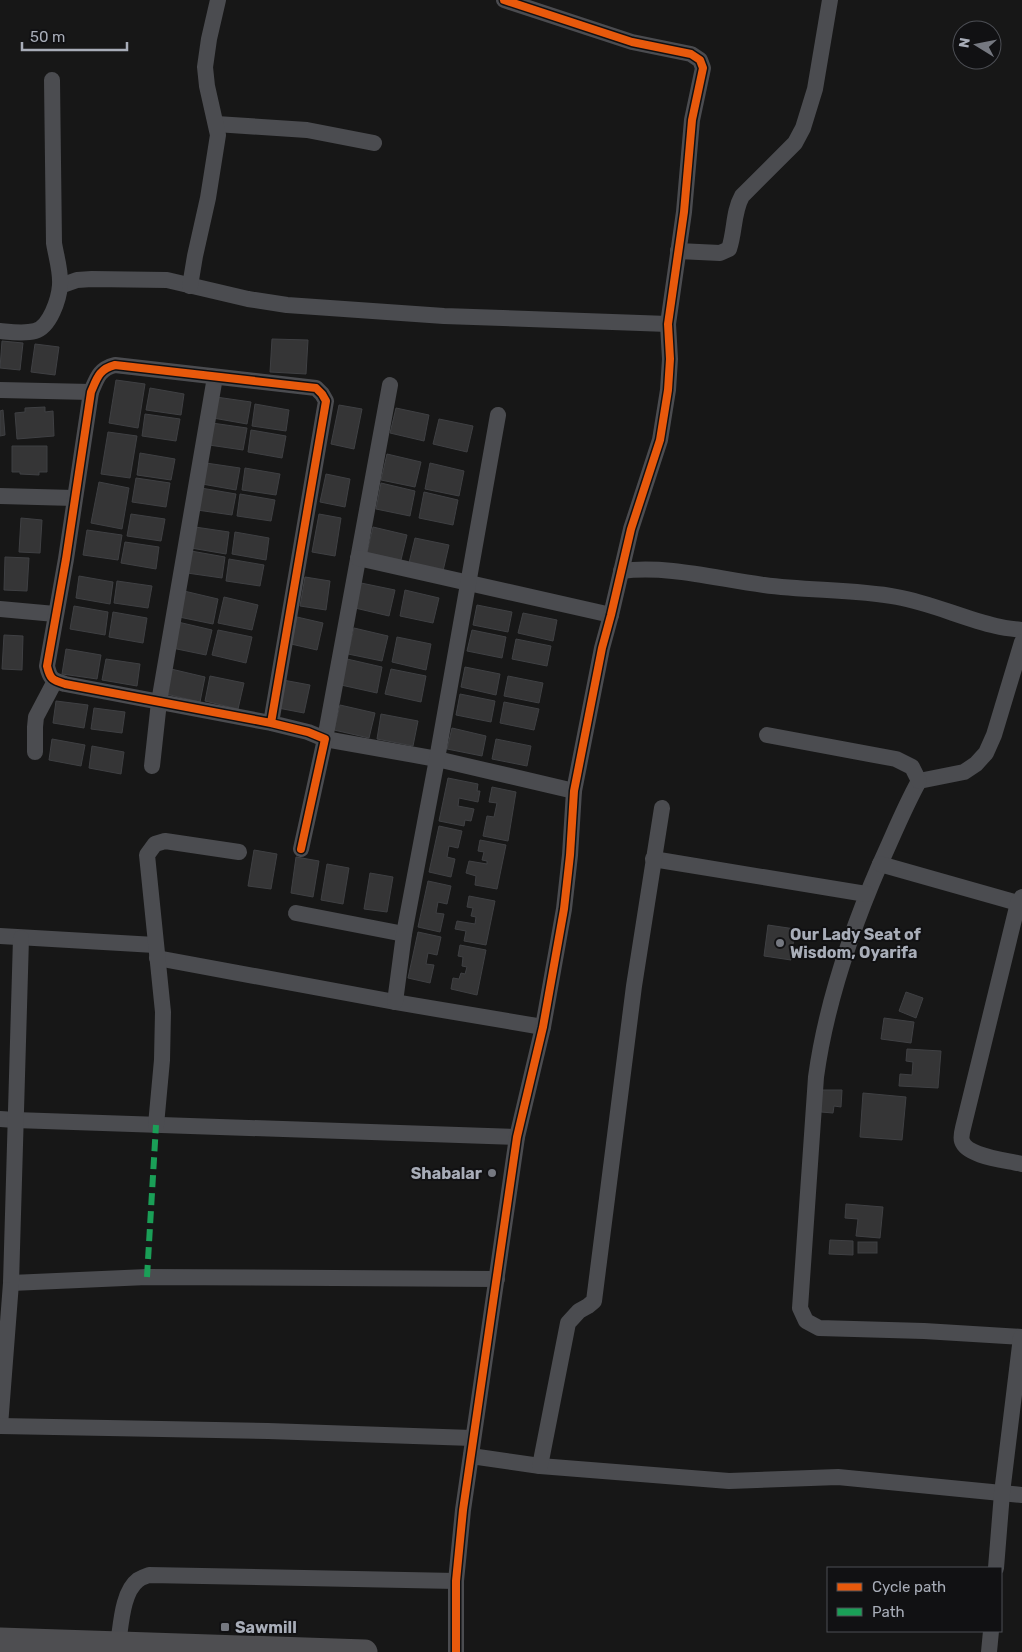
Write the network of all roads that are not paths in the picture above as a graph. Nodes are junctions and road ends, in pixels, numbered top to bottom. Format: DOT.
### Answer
graph roads {
  1 [pos="218,0"];
  2 [pos="504,0"];
  3 [pos="830,0"];
  4 [pos="52,80"];
  5 [pos="216,124"];
  6 [pos="374,143"];
  7 [pos="678,250"];
  8 [pos="60,286"];
  9 [pos="190,286"];
  10 [pos="668,324"];
  11 [pos="0,330"];
  12 [pos="215,377"];
  13 [pos="390,385"];
  14 [pos="0,390"];
  15 [pos="90,392"];
  16 [pos="498,415"];
  17 [pos="0,496"];
  18 [pos="74,498"];
  19 [pos="358,558"];
  20 [pos="621,571"];
  21 [pos="469,583"];
  22 [pos="0,610"];
  23 [pos="55,614"];
  24 [pos="611,614"];
  25 [pos="1022,630"];
  26 [pos="1022,642"];
  27 [pos="55,681"];
  28 [pos="159,702"];
  29 [pos="270,723"];
  30 [pos="767,735"];
  31 [pos="325,739"];
  32 [pos="36,752"];
  33 [pos="437,759"];
  34 [pos="152,766"];
  35 [pos="919,781"];
  36 [pos="574,791"];
  37 [pos="662,808"];
  38 [pos="302,849"];
  39 [pos="239,852"];
  40 [pos="653,859"];
  41 [pos="880,864"];
  42 [pos="866,894"];
  43 [pos="1020,900"];
  44 [pos="296,913"];
  45 [pos="404,934"];
  46 [pos="0,936"];
  47 [pos="22,938"];
  48 [pos="156,951"];
  49 [pos="396,1002"];
  50 [pos="543,1027"];
  51 [pos="8,1119"];
  52 [pos="156,1126"];
  53 [pos="517,1137"];
  54 [pos="1022,1164"];
  55 [pos="496,1279"];
  56 [pos="11,1283"];
  57 [pos="1021,1337"];
  58 [pos="0,1426"];
  59 [pos="472,1438"];
  60 [pos="471,1456"];
  61 [pos="540,1466"];
  62 [pos="1002,1493"];
  63 [pos="1022,1495"];
  64 [pos="996,1567"];
  65 [pos="456,1581"];
  66 [pos="991,1632"];
  67 [pos="0,1640"];
  68 [pos="118,1644"];
  69 [pos="365,1652"];
  70 [pos="456,1652"];
  71 [pos="989,1652"];
  1 -- 5 [label="street"];
  2 -- 7 [label="street"];
  3 -- 7 [label="street"];
  4 -- 8 [label="street"];
  5 -- 6 [label="street"];
  5 -- 9 [label="street"];
  7 -- 10 [label="street"];
  8 -- 9 [label="street"];
  8 -- 11 [label="street"];
  9 -- 10 [label="street"];
  10 -- 20 [label="street"];
  12 -- 15 [label="street"];
  12 -- 28 [label="street"];
  12 -- 29 [label="street"];
  13 -- 19 [label="street"];
  14 -- 15 [label="street"];
  15 -- 18 [label="street"];
  16 -- 21 [label="street"];
  17 -- 18 [label="street"];
  18 -- 23 [label="street"];
  19 -- 21 [label="street"];
  19 -- 31 [label="street"];
  20 -- 24 [label="street"];
  20 -- 25 [label="street"];
  21 -- 24 [label="street"];
  21 -- 33 [label="street"];
  22 -- 23 [label="street"];
  23 -- 27 [label="street"];
  24 -- 36 [label="street"];
  26 -- 35 [label="street"];
  27 -- 28 [label="street"];
  27 -- 32 [label="street"];
  28 -- 29 [label="street"];
  28 -- 34 [label="street"];
  29 -- 31 [label="street"];
  30 -- 35 [label="street"];
  31 -- 33 [label="street"];
  31 -- 38 [label="street"];
  33 -- 36 [label="street"];
  33 -- 45 [label="street"];
  35 -- 41 [label="street"];
  36 -- 50 [label="street"];
  37 -- 40 [label="street"];
  39 -- 48 [label="street"];
  40 -- 42 [label="street"];
  40 -- 61 [label="street"];
  41 -- 42 [label="street"];
  41 -- 43 [label="street"];
  42 -- 57 [label="street"];
  43 -- 54 [label="street"];
  44 -- 45 [label="street"];
  45 -- 49 [label="street"];
  46 -- 47 [label="street"];
  47 -- 48 [label="street"];
  47 -- 51 [label="street"];
  48 -- 49 [label="street"];
  48 -- 52 [label="street"];
  49 -- 50 [label="street"];
  50 -- 53 [label="street"];
  51 -- 52 [label="street"];
  51 -- 56 [label="street"];
  52 -- 53 [label="street"];
  53 -- 55 [label="street"];
  55 -- 56 [label="street"];
  55 -- 59 [label="street"];
  56 -- 58 [label="street"];
  57 -- 62 [label="street"];
  58 -- 59 [label="street"];
  59 -- 60 [label="street"];
  60 -- 61 [label="street"];
  60 -- 65 [label="street"];
  61 -- 62 [label="street"];
  62 -- 63 [label="street"];
  62 -- 64 [label="street"];
  65 -- 68 [label="street"];
  65 -- 70 [label="street"];
  66 -- 71 [label="street"];
  67 -- 68 [label="highway"];
  68 -- 69 [label="highway"];
}
